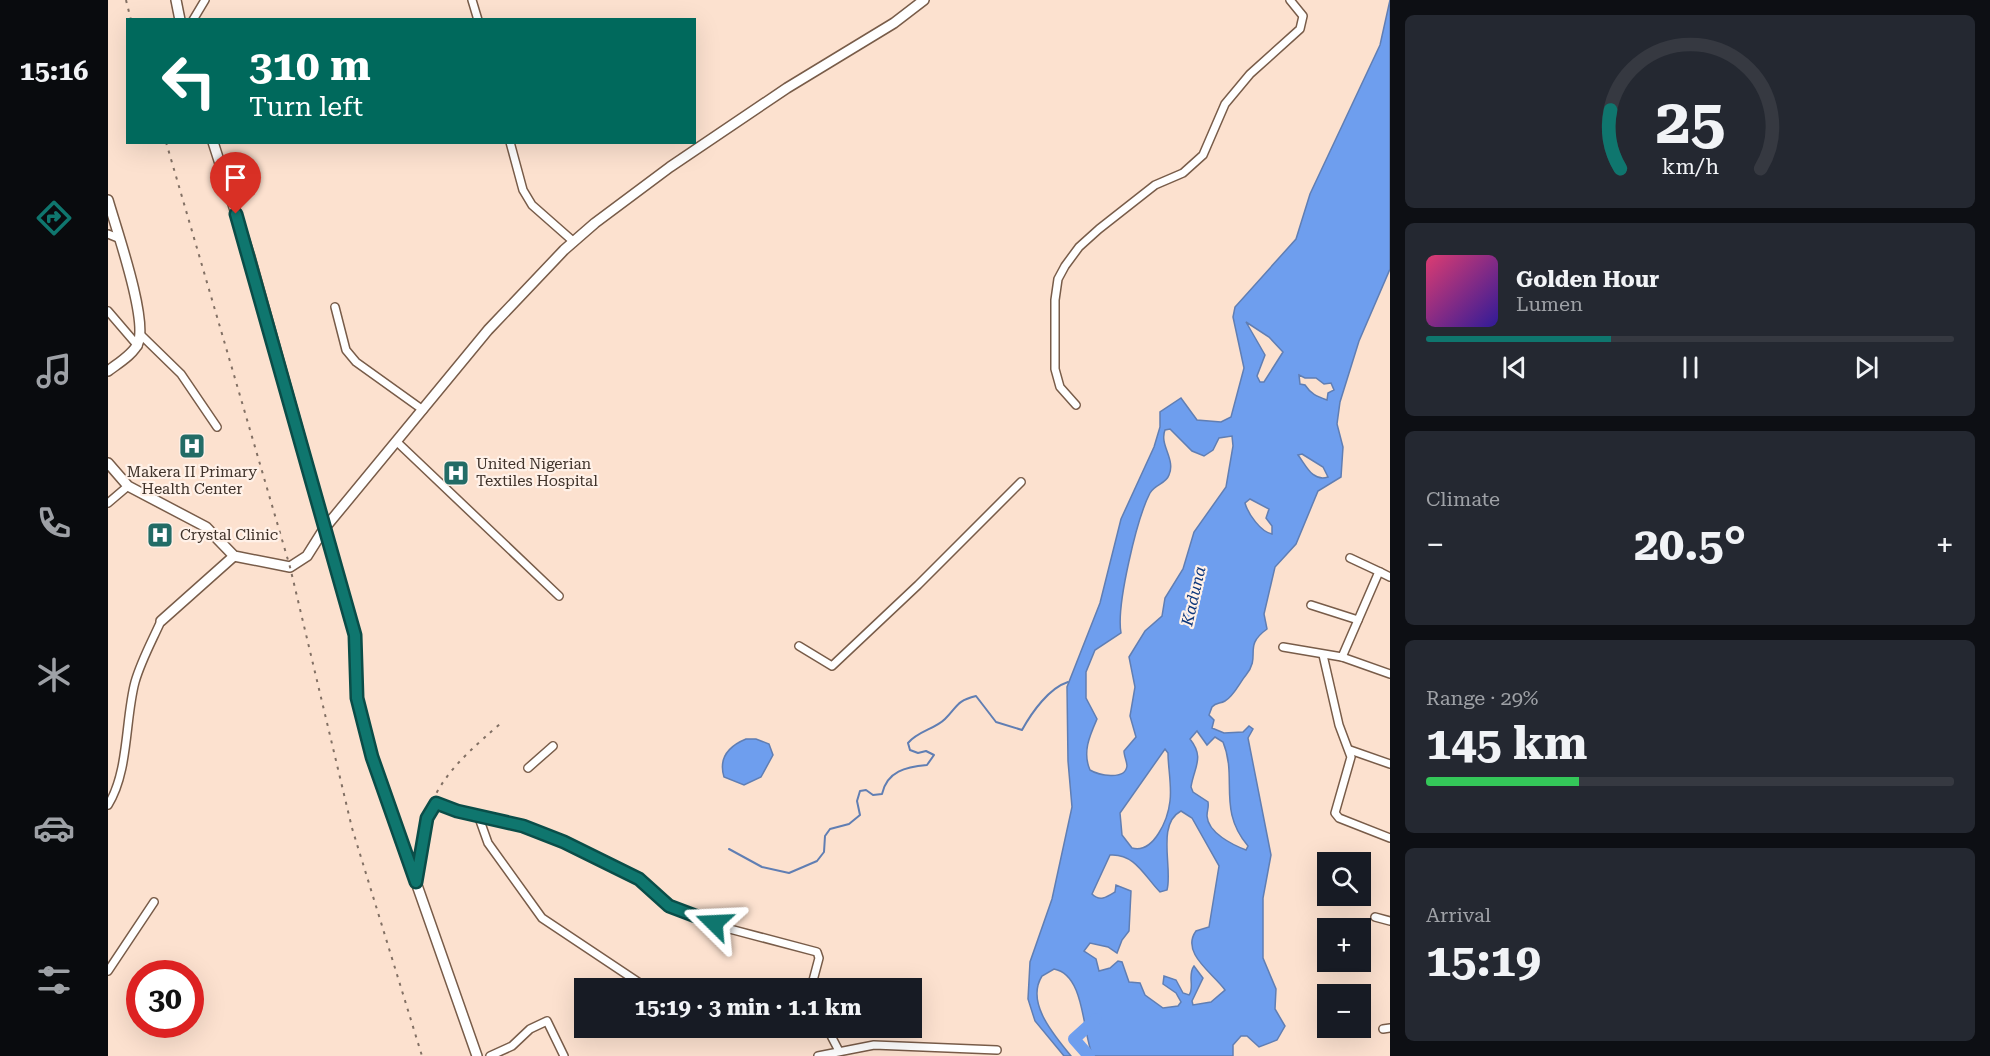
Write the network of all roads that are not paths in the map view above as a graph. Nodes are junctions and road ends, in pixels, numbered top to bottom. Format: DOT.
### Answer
graph roads {
  1 [pos="176,0"];
  2 [pos="205,0"];
  3 [pos="472,0"];
  4 [pos="924,0"];
  5 [pos="1290,0"];
  6 [pos="180,18"];
  7 [pos="194,18"];
  8 [pos="477,18"];
  9 [pos="214,144"];
  10 [pos="511,144"];
  11 [pos="108,200"];
  12 [pos="108,234"];
  13 [pos="118,238"];
  14 [pos="574,242"];
  15 [pos="335,307"];
  16 [pos="108,311"];
  17 [pos="141,335"];
  18 [pos="138,346"];
  19 [pos="108,371"];
  20 [pos="1076,405"];
  21 [pos="423,410"];
  22 [pos="217,427"];
  23 [pos="396,441"];
  24 [pos="108,463"];
  25 [pos="1021,482"];
  26 [pos="129,486"];
  27 [pos="108,503"];
  28 [pos="324,529"];
  29 [pos="234,556"];
  30 [pos="1350,558"];
  31 [pos="1380,572"];
  32 [pos="1390,577"];
  33 [pos="559,596"];
  34 [pos="1311,605"];
  35 [pos="1358,620"];
  36 [pos="161,621"];
  37 [pos="799,646"];
  38 [pos="1284,647"];
  39 [pos="1323,655"];
  40 [pos="1342,657"];
  41 [pos="1390,674"];
  42 [pos="553,746"];
  43 [pos="1350,750"];
  44 [pos="1390,764"];
  45 [pos="528,768"];
  46 [pos="108,805"];
  47 [pos="478,815"];
  48 [pos="1390,838"];
  49 [pos="416,882"];
  50 [pos="154,902"];
  51 [pos="1376,917"];
  52 [pos="1390,921"];
  53 [pos="108,971"];
  54 [pos="632,978"];
  55 [pos="814,978"];
  56 [pos="833,1038"];
  57 [pos="997,1050"];
  58 [pos="839,1051"];
  59 [pos="477,1056"];
  60 [pos="490,1056"];
  61 [pos="564,1056"];
  62 [pos="818,1056"];
  1 -- 6 [label="street"];
  2 -- 7 [label="street"];
  3 -- 8 [label="street"];
  4 -- 14 [label="street"];
  5 -- 20 [label="street"];
  9 -- 28 [label="street"];
  10 -- 14 [label="street"];
  11 -- 13 [label="street"];
  12 -- 13 [label="street"];
  13 -- 17 [label="street"];
  14 -- 21 [label="street"];
  15 -- 21 [label="street"];
  16 -- 18 [label="street"];
  17 -- 18 [label="street"];
  17 -- 22 [label="street"];
  18 -- 19 [label="street"];
  21 -- 23 [label="street"];
  23 -- 28 [label="street"];
  23 -- 33 [label="street"];
  24 -- 26 [label="street"];
  25 -- 37 [label="street"];
  26 -- 27 [label="street"];
  26 -- 29 [label="street"];
  28 -- 29 [label="street"];
  28 -- 49 [label="street"];
  29 -- 36 [label="street"];
  30 -- 31 [label="street"];
  31 -- 32 [label="street"];
  31 -- 35 [label="street"];
  34 -- 35 [label="street"];
  35 -- 40 [label="street"];
  36 -- 46 [label="street"];
  38 -- 39 [label="street"];
  39 -- 40 [label="street"];
  39 -- 43 [label="street"];
  40 -- 41 [label="street"];
  42 -- 45 [label="street"];
  43 -- 44 [label="street"];
  43 -- 48 [label="street"];
  47 -- 49 [label="street"];
  47 -- 54 [label="street"];
  47 -- 55 [label="street"];
  49 -- 59 [label="street"];
  50 -- 53 [label="street"];
  51 -- 52 [label="street"];
  56 -- 58 [label="street"];
  57 -- 58 [label="street"];
  58 -- 62 [label="street"];
  60 -- 61 [label="street"];
}
